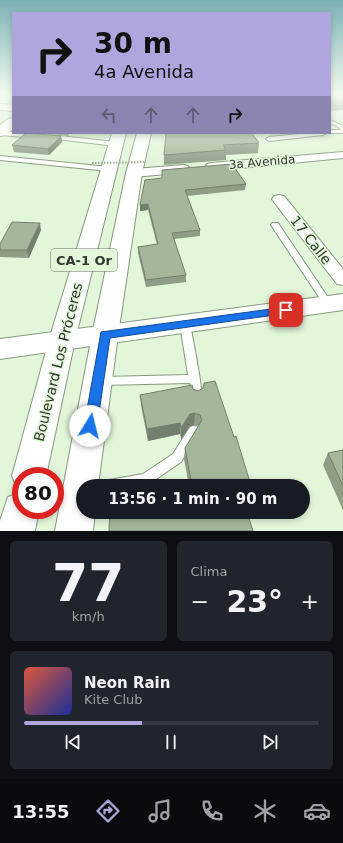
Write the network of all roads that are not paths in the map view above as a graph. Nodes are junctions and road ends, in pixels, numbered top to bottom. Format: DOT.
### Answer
graph roads {
  1 [pos="331,121"];
  2 [pos="12,123"];
  3 [pos="343,130"];
  4 [pos="331,132"];
  5 [pos="0,133"];
  6 [pos="12,133"];
  7 [pos="144,134"];
  8 [pos="314,134"];
  9 [pos="46,137"];
  10 [pos="117,138"];
  11 [pos="269,139"];
  12 [pos="343,155"];
  13 [pos="0,158"];
  14 [pos="140,168"];
  15 [pos="109,169"];
  16 [pos="279,199"];
  17 [pos="275,225"];
  18 [pos="343,280"];
  19 [pos="336,303"];
  20 [pos="185,324"];
  21 [pos="105,335"];
  22 [pos="62,340"];
  23 [pos="0,349"];
  24 [pos="195,379"];
  25 [pos="97,381"];
  26 [pos="197,396"];
  27 [pos="194,432"];
  28 [pos="31,467"];
  29 [pos="82,479"];
  30 [pos="146,479"];
  31 [pos="76,518"];
  32 [pos="19,519"];
  33 [pos="16,531"];
  34 [pos="74,531"];
  1 -- 3 [label="lane"];
  2 -- 5 [label="main road"];
  3 -- 4 [label="lane"];
  5 -- 6 [label="lane"];
  7 -- 14 [label="main road, CA-1 Or"];
  8 -- 11 [label="lane"];
  9 -- 10 [label="lane"];
  10 -- 15 [label="main road, Boulevard Los Próceres / CA-1 Or"];
  12 -- 14 [label="street, 3a Avenida"];
  13 -- 15 [label="lane"];
  14 -- 21 [label="main road, CA-1 Or"];
  15 -- 22 [label="main road, Boulevard Los Próceres / CA-1 Or"];
  16 -- 18 [label="street, 17 Calle"];
  17 -- 19 [label="lane"];
  19 -- 20 [label="main road"];
  20 -- 21 [label="main road"];
  20 -- 24 [label="lane"];
  21 -- 22 [label="main road"];
  21 -- 25 [label="main road, CA-1 Or"];
  22 -- 23 [label="main road"];
  22 -- 28 [label="main road, Boulevard Los Próceres / CA-1 Or"];
  24 -- 25 [label="lane"];
  24 -- 26 [label="lane"];
  25 -- 29 [label="main road, CA-1 Or"];
  27 -- 30 [label="lane"];
  31 -- 34 [label="main road, CA-1 Or"];
  32 -- 33 [label="main road"];
}
